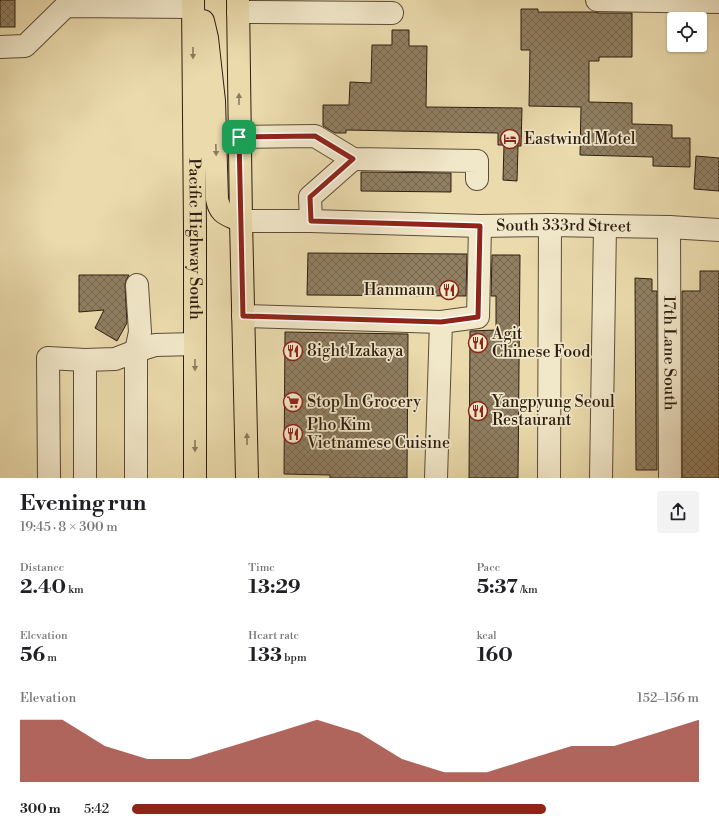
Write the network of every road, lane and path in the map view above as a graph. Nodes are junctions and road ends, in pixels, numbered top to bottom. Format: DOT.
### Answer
graph roads {
  1 [pos="597,0"];
  2 [pos="195,2"];
  3 [pos="719,2"];
  4 [pos="113,3"];
  5 [pos="235,4"];
  6 [pos="392,13"];
  7 [pos="0,47"];
  8 [pos="239,137"];
  9 [pos="353,159"];
  10 [pos="477,179"];
  11 [pos="241,221"];
  12 [pos="311,221"];
  13 [pos="550,225"];
  14 [pos="480,226"];
  15 [pos="605,226"];
  16 [pos="669,227"];
  17 [pos="719,230"];
  18 [pos="137,285"];
  19 [pos="243,316"];
  20 [pos="441,322"];
  21 [pos="195,344"];
  22 [pos="136,351"];
  23 [pos="85,360"];
  24 [pos="49,478"];
  25 [pos="85,478"];
  26 [pos="136,478"];
  27 [pos="194,478"];
  28 [pos="248,478"];
  29 [pos="436,478"];
  30 [pos="549,478"];
  31 [pos="601,478"];
  32 [pos="670,478"];
  1 -- 3 [label="street"];
  2 -- 4 [label="street"];
  2 -- 11 [label="main road, one-way"];
  2 -- 21 [label="main road, Pacific Highway South, one-way"];
  4 -- 7 [label="street"];
  5 -- 6 [label="street"];
  8 -- 5 [label="main road, one-way"];
  8 -- 9 [label="street"];
  8 -- 11 [label="main road"];
  9 -- 10 [label="street"];
  9 -- 12 [label="street"];
  11 -- 12 [label="street, South 333rd Street"];
  11 -- 19 [label="main road"];
  12 -- 14 [label="street, South 333rd Street"];
  13 -- 14 [label="street, South 333rd Street"];
  13 -- 15 [label="street, South 333rd Street"];
  13 -- 30 [label="street"];
  14 -- 20 [label="street"];
  15 -- 16 [label="street, South 333rd Street"];
  15 -- 31 [label="street"];
  16 -- 17 [label="street, South 333rd Street"];
  16 -- 32 [label="street, 17th Lane South"];
  18 -- 22 [label="street"];
  19 -- 20 [label="street"];
  28 -- 19 [label="main road, one-way"];
  20 -- 29 [label="street"];
  21 -- 22 [label="street"];
  21 -- 27 [label="main road, Pacific Highway South, one-way"];
  22 -- 23 [label="street"];
  22 -- 26 [label="street"];
  23 -- 24 [label="street"];
  23 -- 25 [label="street"];
}
